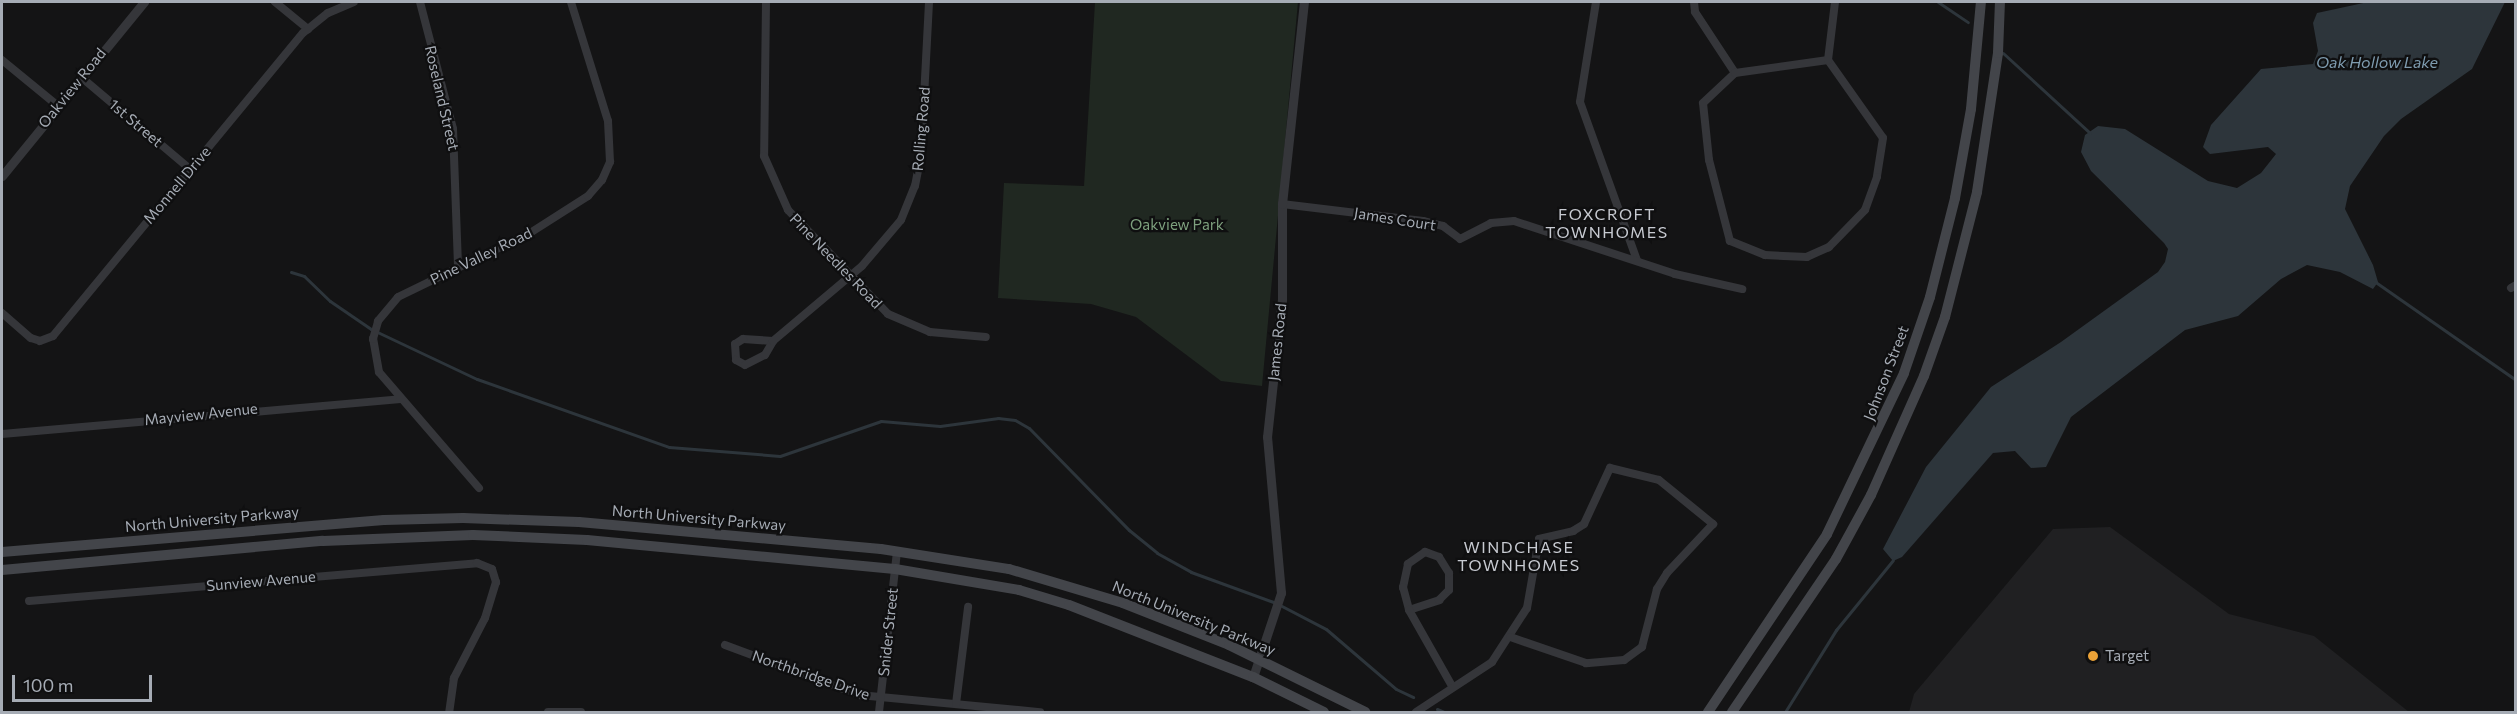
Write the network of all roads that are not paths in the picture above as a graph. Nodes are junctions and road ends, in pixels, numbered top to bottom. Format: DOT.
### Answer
graph roads {
  1 [pos="144,2"];
  2 [pos="275,2"];
  3 [pos="354,2"];
  4 [pos="420,2"];
  5 [pos="571,2"];
  6 [pos="766,2"];
  7 [pos="929,2"];
  8 [pos="1304,2"];
  9 [pos="1596,2"];
  10 [pos="1694,2"];
  11 [pos="1835,2"];
  12 [pos="1981,2"];
  13 [pos="2000,2"];
  14 [pos="308,29"];
  15 [pos="2,60"];
  16 [pos="1828,60"];
  17 [pos="1735,73"];
  18 [pos="81,77"];
  19 [pos="58,106"];
  20 [pos="190,170"];
  21 [pos="2,176"];
  22 [pos="1282,204"];
  23 [pos="1637,260"];
  24 [pos="458,266"];
  25 [pos="850,276"];
  26 [pos="1742,289"];
  27 [pos="2,313"];
  28 [pos="986,337"];
  29 [pos="773,341"];
  30 [pos="400,399"];
  31 [pos="2,434"];
  32 [pos="479,488"];
  33 [pos="897,551"];
  34 [pos="2,552"];
  35 [pos="895,569"];
  36 [pos="2,570"];
  37 [pos="28,601"];
  38 [pos="968,607"];
  39 [pos="1409,610"];
  40 [pos="1510,637"];
  41 [pos="725,645"];
  42 [pos="1260,660"];
  43 [pos="1253,677"];
  44 [pos="1452,686"];
  45 [pos="880,699"];
  46 [pos="956,704"];
  47 [pos="449,712"];
  48 [pos="548,712"];
  49 [pos="582,712"];
  50 [pos="879,712"];
  51 [pos="1041,712"];
  52 [pos="1324,712"];
  53 [pos="1365,712"];
  54 [pos="1416,712"];
  55 [pos="1708,712"];
  56 [pos="1732,712"];
  1 -- 18 [label="street, Oakview Road"];
  2 -- 14 [label="street"];
  3 -- 14 [label="street, Monnell Drive"];
  4 -- 24 [label="street, Roseland Street"];
  5 -- 24 [label="street, Pine Valley Road"];
  6 -- 25 [label="street, Pine Needles Road"];
  7 -- 25 [label="street, Rolling Road"];
  8 -- 22 [label="street, James Road"];
  9 -- 23 [label="street"];
  10 -- 17 [label="street"];
  11 -- 16 [label="street"];
  12 -- 55 [label="main road, Johnson Street"];
  13 -- 56 [label="main road"];
  14 -- 20 [label="street, Monnell Drive"];
  15 -- 19 [label="street"];
  16 -- 17 [label="street"];
  16 -- 17 [label="street"];
  18 -- 19 [label="street, Oakview Road"];
  18 -- 20 [label="street, 1st Street"];
  19 -- 21 [label="street, Oakview Road"];
  20 -- 27 [label="street, Monnell Drive"];
  22 -- 23 [label="street, James Court"];
  22 -- 42 [label="street, James Road"];
  23 -- 26 [label="street, James Court"];
  24 -- 30 [label="street, Pine Valley Road"];
  25 -- 28 [label="street, Pine Needles Road"];
  25 -- 29 [label="street, Rolling Road"];
  29 -- 29 [label="street, Rolling Road"];
  30 -- 31 [label="street, Mayview Avenue"];
  30 -- 32 [label="street, Pine Valley Road"];
  33 -- 34 [label="main road, North University Parkway"];
  33 -- 35 [label="street, Snider Street"];
  33 -- 42 [label="main road, North University Parkway"];
  35 -- 36 [label="main road, North University Parkway"];
  35 -- 43 [label="main road, North University Parkway"];
  35 -- 45 [label="street, Snider Street"];
  37 -- 47 [label="street, Sunview Avenue"];
  38 -- 46 [label="street"];
  39 -- 39 [label="street"];
  39 -- 44 [label="street"];
  40 -- 40 [label="street"];
  40 -- 44 [label="street"];
  41 -- 45 [label="street, Northbridge Drive"];
  42 -- 43 [label="street, James Road"];
  42 -- 53 [label="main road, North University Parkway"];
  43 -- 52 [label="main road, North University Parkway"];
  44 -- 54 [label="street"];
  45 -- 46 [label="street, Northbridge Drive"];
  45 -- 50 [label="street, Snider Street"];
  46 -- 51 [label="street, Northbridge Drive"];
  48 -- 49 [label="street"];
}
